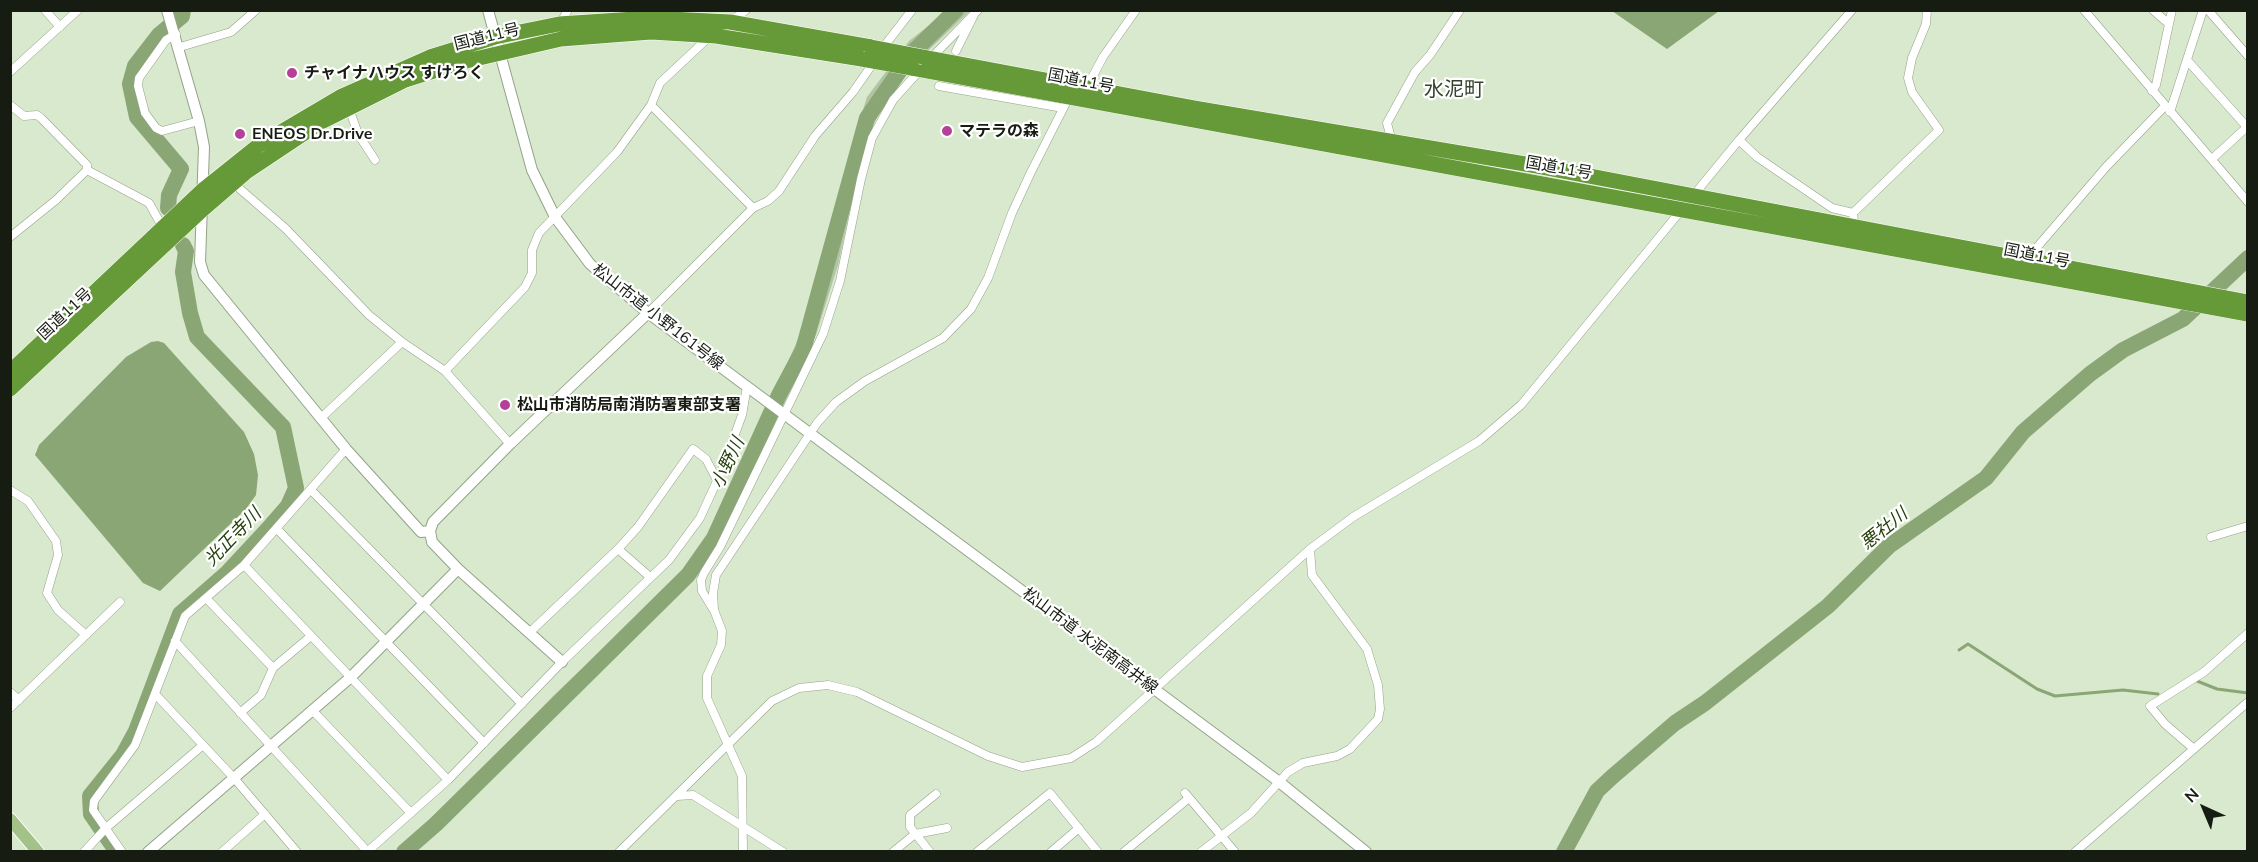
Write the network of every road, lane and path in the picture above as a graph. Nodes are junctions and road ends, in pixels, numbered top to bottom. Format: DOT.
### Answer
graph roads {
  1 [pos="45,10"];
  2 [pos="78,10"];
  3 [pos="256,10"];
  4 [pos="488,10"];
  5 [pos="568,10"];
  6 [pos="746,10"];
  7 [pos="912,10"];
  8 [pos="1136,10"];
  9 [pos="1460,10"];
  10 [pos="1852,10"];
  11 [pos="1927,10"];
  12 [pos="2084,10"];
  13 [pos="2153,10"];
  14 [pos="2172,10"];
  15 [pos="2203,10"];
  16 [pos="2208,10"];
  17 [pos="976,12"];
  18 [pos="730,22"];
  19 [pos="172,23"];
  20 [pos="2169,24"];
  21 [pos="60,27"];
  22 [pos="560,32"];
  23 [pos="711,35"];
  24 [pos="497,45"];
  25 [pos="180,47"];
  26 [pos="956,51"];
  27 [pos="867,53"];
  28 [pos="2247,56"];
  29 [pos="2187,60"];
  30 [pos="922,63"];
  31 [pos="10,72"];
  32 [pos="939,86"];
  33 [pos="1088,87"];
  34 [pos="2152,91"];
  35 [pos="345,101"];
  36 [pos="1066,102"];
  37 [pos="10,105"];
  38 [pos="651,105"];
  39 [pos="2167,109"];
  40 [pos="199,121"];
  41 [pos="2247,126"];
  42 [pos="1739,140"];
  43 [pos="1395,149"];
  44 [pos="2212,159"];
  45 [pos="375,160"];
  46 [pos="87,170"];
  47 [pos="233,183"];
  48 [pos="204,189"];
  49 [pos="1687,202"];
  50 [pos="2247,202"];
  51 [pos="753,208"];
  52 [pos="202,210"];
  53 [pos="555,217"];
  54 [pos="1855,227"];
  55 [pos="163,228"];
  56 [pos="10,237"];
  57 [pos="2022,265"];
  58 [pos="2213,301"];
  59 [pos="2247,302"];
  60 [pos="648,313"];
  61 [pos="2247,314"];
  62 [pos="402,342"];
  63 [pos="445,371"];
  64 [pos="10,372"];
  65 [pos="747,386"];
  66 [pos="10,389"];
  67 [pos="783,413"];
  68 [pos="321,418"];
  69 [pos="811,434"];
  70 [pos="510,444"];
  71 [pos="346,449"];
  72 [pos="717,480"];
  73 [pos="10,490"];
  74 [pos="312,490"];
  75 [pos="2247,526"];
  76 [pos="277,529"];
  77 [pos="430,531"];
  78 [pos="2211,537"];
  79 [pos="618,549"];
  80 [pos="1310,549"];
  81 [pos="244,565"];
  82 [pos="458,568"];
  83 [pos="650,577"];
  84 [pos="206,598"];
  85 [pos="120,602"];
  86 [pos="422,605"];
  87 [pos="714,610"];
  88 [pos="529,633"];
  89 [pos="2247,633"];
  90 [pos="86,635"];
  91 [pos="311,636"];
  92 [pos="175,641"];
  93 [pos="386,642"];
  94 [pos="562,662"];
  95 [pos="273,668"];
  96 [pos="351,678"];
  97 [pos="1155,690"];
  98 [pos="10,692"];
  99 [pos="156,695"];
  100 [pos="19,700"];
  101 [pos="2247,702"];
  102 [pos="522,704"];
  103 [pos="10,708"];
  104 [pos="313,711"];
  105 [pos="240,713"];
  106 [pos="484,743"];
  107 [pos="203,745"];
  108 [pos="728,746"];
  109 [pos="271,747"];
  110 [pos="2194,749"];
  111 [pos="234,778"];
  112 [pos="448,780"];
  113 [pos="1278,782"];
  114 [pos="936,794"];
  115 [pos="677,796"];
  116 [pos="411,813"];
  117 [pos="265,814"];
  118 [pos="10,819"];
  119 [pos="745,827"];
  120 [pos="106,828"];
  121 [pos="947,828"];
  122 [pos="1079,828"];
  123 [pos="915,834"];
  124 [pos="1222,835"];
  125 [pos="294,851"];
  126 [pos="367,851"];
  127 [pos="38,852"];
  128 [pos="84,852"];
  129 [pos="122,852"];
  130 [pos="148,852"];
  131 [pos="222,852"];
  132 [pos="619,852"];
  133 [pos="743,852"];
  134 [pos="783,852"];
  135 [pos="893,852"];
  136 [pos="930,852"];
  137 [pos="977,852"];
  138 [pos="1051,852"];
  139 [pos="1098,852"];
  140 [pos="1124,852"];
  141 [pos="1201,852"];
  142 [pos="1235,852"];
  143 [pos="1366,852"];
  144 [pos="2075,852"];
  1 -- 21 [label="street"];
  2 -- 21 [label="street"];
  3 -- 25 [label="street"];
  4 -- 24 [label="street, 松山市道 小野161号線"];
  5 -- 22 [label="street"];
  6 -- 18 [label="street"];
  7 -- 51 [label="street"];
  8 -- 33 [label="street"];
  9 -- 43 [label="street"];
  10 -- 42 [label="street"];
  11 -- 54 [label="street"];
  12 -- 34 [label="street"];
  13 -- 20 [label="street"];
  14 -- 20 [label="street"];
  15 -- 29 [label="street"];
  16 -- 28 [label="street"];
  17 -- 26 [label="street"];
  17 -- 30 [label="street"];
  18 -- 22 [label="highway, 国道11号"];
  18 -- 23 [label="street"];
  18 -- 27 [label="highway, 国道11号"];
  19 -- 25 [label="street"];
  19 -- 40 [label="street"];
  20 -- 34 [label="street"];
  21 -- 31 [label="street"];
  22 -- 23 [label="highway, 国道11号"];
  22 -- 24 [label="highway, 国道11号"];
  23 -- 27 [label="highway, 国道11号"];
  23 -- 38 [label="street"];
  24 -- 35 [label="highway, 国道11号"];
  24 -- 53 [label="street, 松山市道 小野161号線"];
  25 -- 40 [label="street"];
  27 -- 30 [label="highway, 国道11号, bridge"];
  29 -- 39 [label="street"];
  29 -- 41 [label="street"];
  30 -- 33 [label="highway, 国道11号"];
  30 -- 36 [label="highway, 国道11号"];
  30 -- 67 [label="street"];
  32 -- 36 [label="street"];
  33 -- 36 [label="street"];
  33 -- 43 [label="highway, 国道11号"];
  34 -- 39 [label="street"];
  35 -- 45 [label="street"];
  35 -- 47 [label="highway, 国道11号"];
  35 -- 48 [label="highway, 国道11号"];
  36 -- 43 [label="highway, 国道11号"];
  36 -- 69 [label="street"];
  37 -- 46 [label="street"];
  38 -- 51 [label="street"];
  38 -- 53 [label="street"];
  39 -- 44 [label="street"];
  39 -- 57 [label="street"];
  40 -- 48 [label="street"];
  41 -- 44 [label="street"];
  42 -- 49 [label="street"];
  42 -- 54 [label="street"];
  43 -- 49 [label="highway, 国道11号"];
  44 -- 50 [label="street"];
  46 -- 55 [label="street"];
  46 -- 56 [label="street"];
  47 -- 52 [label="highway, 国道11号"];
  47 -- 62 [label="street"];
  48 -- 52 [label="street"];
  48 -- 55 [label="highway, 国道11号"];
  49 -- 54 [label="highway, 国道11号"];
  49 -- 80 [label="street"];
  51 -- 60 [label="street"];
  52 -- 66 [label="highway, 国道11号"];
  52 -- 68 [label="street"];
  53 -- 60 [label="street, 松山市道 小野161号線"];
  53 -- 63 [label="street"];
  54 -- 57 [label="highway, 国道11号"];
  55 -- 64 [label="highway, 国道11号"];
  57 -- 58 [label="highway, 国道11号"];
  58 -- 59 [label="highway, 国道11号"];
  58 -- 61 [label="highway, 国道11号"];
  60 -- 65 [label="street, 松山市道 小野161号線"];
  60 -- 70 [label="street"];
  62 -- 63 [label="street"];
  62 -- 68 [label="street"];
  63 -- 70 [label="street"];
  65 -- 67 [label="street, 松山市道 小野161号線"];
  65 -- 72 [label="street"];
  67 -- 69 [label="street, 松山市道 小野161号線"];
  67 -- 87 [label="street"];
  68 -- 71 [label="street"];
  69 -- 87 [label="street"];
  69 -- 97 [label="street, 松山市道 水泥南高井線"];
  70 -- 77 [label="street"];
  71 -- 74 [label="street"];
  71 -- 77 [label="street"];
  72 -- 79 [label="street"];
  72 -- 83 [label="street"];
  73 -- 90 [label="street"];
  74 -- 76 [label="street"];
  74 -- 86 [label="street"];
  75 -- 78 [label="street"];
  76 -- 81 [label="street"];
  76 -- 93 [label="street"];
  77 -- 82 [label="street"];
  79 -- 83 [label="street"];
  79 -- 88 [label="street"];
  80 -- 97 [label="street"];
  80 -- 113 [label="street"];
  81 -- 84 [label="street"];
  81 -- 91 [label="street"];
  82 -- 86 [label="street"];
  82 -- 88 [label="street"];
  83 -- 94 [label="street"];
  84 -- 92 [label="street"];
  84 -- 95 [label="street"];
  85 -- 90 [label="street"];
  86 -- 93 [label="street"];
  86 -- 102 [label="street"];
  87 -- 108 [label="street"];
  88 -- 94 [label="street"];
  89 -- 110 [label="street"];
  90 -- 100 [label="street"];
  91 -- 95 [label="street"];
  91 -- 96 [label="street"];
  92 -- 99 [label="street"];
  92 -- 105 [label="street"];
  93 -- 96 [label="street"];
  93 -- 106 [label="street"];
  94 -- 102 [label="street"];
  95 -- 105 [label="street"];
  96 -- 104 [label="street"];
  96 -- 112 [label="street"];
  97 -- 108 [label="street"];
  97 -- 113 [label="street, 松山市道 水泥南高井線"];
  98 -- 100 [label="street"];
  99 -- 107 [label="street"];
  99 -- 120 [label="street"];
  100 -- 103 [label="street"];
  101 -- 110 [label="street"];
  102 -- 106 [label="street"];
  104 -- 109 [label="street"];
  104 -- 116 [label="street"];
  105 -- 109 [label="street"];
  106 -- 112 [label="street"];
  107 -- 111 [label="street"];
  107 -- 120 [label="street"];
  108 -- 115 [label="street"];
  108 -- 119 [label="street"];
  109 -- 111 [label="street"];
  109 -- 126 [label="street"];
  110 -- 144 [label="street"];
  111 -- 117 [label="street"];
  111 -- 130 [label="street"];
  112 -- 116 [label="street"];
  113 -- 124 [label="street"];
  113 -- 143 [label="street, 松山市道 水泥南高井線"];
  114 -- 123 [label="street"];
  115 -- 119 [label="street"];
  115 -- 132 [label="street"];
  116 -- 126 [label="street"];
  117 -- 125 [label="street"];
  117 -- 131 [label="street"];
  118 -- 127 [label="main road"];
  119 -- 133 [label="street"];
  119 -- 134 [label="street"];
  120 -- 128 [label="street"];
  120 -- 129 [label="street"];
  121 -- 123 [label="street"];
  122 -- 137 [label="street"];
  122 -- 138 [label="street"];
  122 -- 139 [label="street"];
  123 -- 135 [label="street"];
  123 -- 136 [label="street"];
  124 -- 140 [label="street"];
  124 -- 141 [label="street"];
  124 -- 142 [label="street"];
}
